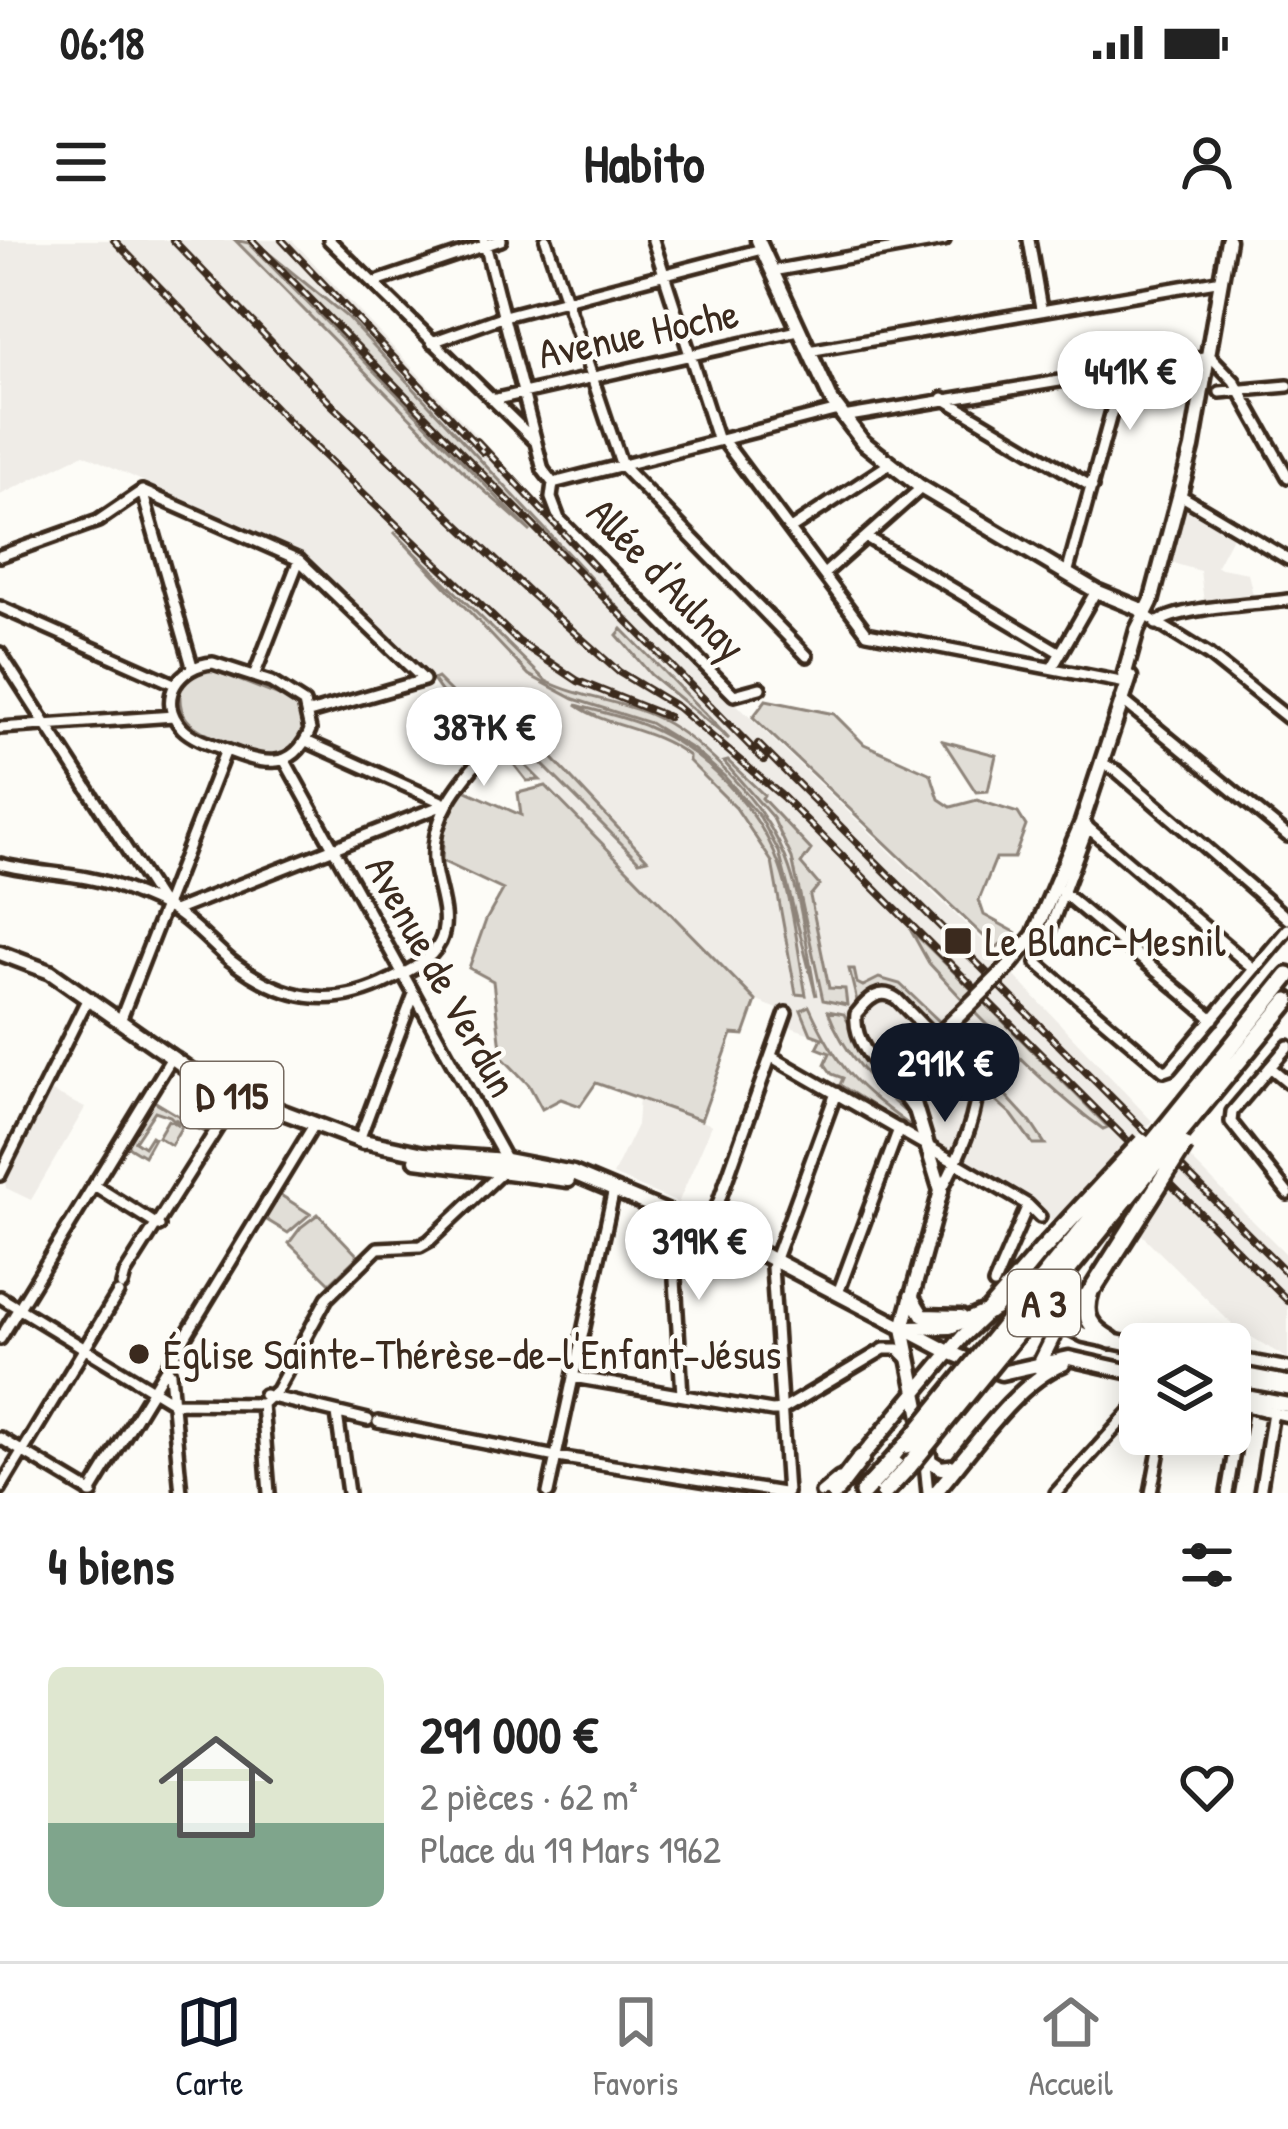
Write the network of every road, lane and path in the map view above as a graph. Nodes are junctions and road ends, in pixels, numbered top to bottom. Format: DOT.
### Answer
graph roads {
  1 [pos="329,240"];
  2 [pos="501,240"];
  3 [pos="546,240"];
  4 [pos="653,240"];
  5 [pos="944,240"];
  6 [pos="1029,240"];
  7 [pos="1228,240"];
  8 [pos="485,243"];
  9 [pos="760,244"];
  10 [pos="772,272"];
  11 [pos="664,275"];
  12 [pos="1222,280"];
  13 [pos="373,283"];
  14 [pos="567,299"];
  15 [pos="1041,310"];
  16 [pos="504,316"];
  17 [pos="798,331"];
  18 [pos="433,342"];
  19 [pos="808,351"];
  20 [pos="690,355"];
  21 [pos="1210,356"];
  22 [pos="1124,367"];
  23 [pos="592,376"];
  24 [pos="1288,386"];
  25 [pos="1235,388"];
  26 [pos="524,392"];
  27 [pos="1220,392"];
  28 [pos="943,398"];
  29 [pos="492,400"];
  30 [pos="840,414"];
  31 [pos="535,441"];
  32 [pos="721,441"];
  33 [pos="888,465"];
  34 [pos="622,466"];
  35 [pos="1288,477"];
  36 [pos="553,483"];
  37 [pos="921,488"];
  38 [pos="1092,488"];
  39 [pos="142,490"];
  40 [pos="1180,495"];
  41 [pos="792,528"];
  42 [pos="866,537"];
  43 [pos="0,556"];
  44 [pos="1288,559"];
  45 [pos="299,560"];
  46 [pos="825,573"];
  47 [pos="1066,574"];
  48 [pos="1096,591"];
  49 [pos="1288,601"];
  50 [pos="0,608"];
  51 [pos="1147,620"];
  52 [pos="1059,652"];
  53 [pos="0,653"];
  54 [pos="807,656"];
  55 [pos="192,666"];
  56 [pos="1052,668"];
  57 [pos="254,676"];
  58 [pos="1126,683"];
  59 [pos="174,684"];
  60 [pos="760,688"];
  61 [pos="1121,699"];
  62 [pos="309,713"];
  63 [pos="174,716"];
  64 [pos="1288,718"];
  65 [pos="47,724"];
  66 [pos="0,728"];
  67 [pos="306,741"];
  68 [pos="489,749"];
  69 [pos="226,750"];
  70 [pos="285,761"];
  71 [pos="1103,764"];
  72 [pos="446,804"];
  73 [pos="1085,825"];
  74 [pos="1288,836"];
  75 [pos="334,850"];
  76 [pos="0,864"];
  77 [pos="1061,891"];
  78 [pos="153,897"];
  79 [pos="169,909"];
  80 [pos="1288,919"];
  81 [pos="1288,929"];
  82 [pos="0,953"];
  83 [pos="1254,969"];
  84 [pos="403,974"];
  85 [pos="1288,976"];
  86 [pos="414,993"];
  87 [pos="88,998"];
  88 [pos="1288,1001"];
  89 [pos="786,1013"];
  90 [pos="1213,1018"];
  91 [pos="120,1021"];
  92 [pos="1288,1046"];
  93 [pos="772,1057"];
  94 [pos="172,1059"];
  95 [pos="874,1062"];
  96 [pos="915,1063"];
  97 [pos="1270,1067"];
  98 [pos="1288,1082"];
  99 [pos="836,1093"];
  100 [pos="237,1097"];
  101 [pos="916,1115"];
  102 [pos="314,1125"];
  103 [pos="899,1130"];
  104 [pos="1171,1133"];
  105 [pos="359,1140"];
  106 [pos="927,1146"];
  107 [pos="956,1162"];
  108 [pos="504,1166"];
  109 [pos="487,1169"];
  110 [pos="0,1175"];
  111 [pos="591,1181"];
  112 [pos="94,1186"];
  113 [pos="614,1190"];
  114 [pos="941,1192"];
  115 [pos="478,1193"];
  116 [pos="1288,1194"];
  117 [pos="1028,1205"];
  118 [pos="671,1213"];
  119 [pos="1040,1217"];
  120 [pos="159,1226"];
  121 [pos="709,1229"];
  122 [pos="775,1260"];
  123 [pos="994,1284"];
  124 [pos="1092,1289"];
  125 [pos="838,1293"];
  126 [pos="911,1296"];
  127 [pos="0,1297"];
  128 [pos="19,1308"];
  129 [pos="980,1318"];
  130 [pos="1060,1323"];
  131 [pos="903,1328"];
  132 [pos="0,1339"];
  133 [pos="1111,1340"];
  134 [pos="1119,1342"];
  135 [pos="84,1348"];
  136 [pos="951,1353"];
  137 [pos="1082,1360"];
  138 [pos="1251,1361"];
  139 [pos="1045,1362"];
  140 [pos="912,1365"];
  141 [pos="983,1367"];
  142 [pos="166,1368"];
  143 [pos="1288,1368"];
  144 [pos="1119,1369"];
  145 [pos="573,1377"];
  146 [pos="152,1390"];
  147 [pos="682,1395"];
  148 [pos="915,1397"];
  149 [pos="1017,1398"];
  150 [pos="263,1399"];
  151 [pos="1251,1402"];
  152 [pos="174,1403"];
  153 [pos="1251,1405"];
  154 [pos="1288,1406"];
  155 [pos="782,1410"];
  156 [pos="1273,1412"];
  157 [pos="337,1414"];
  158 [pos="1288,1416"];
  159 [pos="893,1422"];
  160 [pos="1119,1424"];
  161 [pos="0,1438"];
  162 [pos="915,1443"];
  163 [pos="23,1451"];
  164 [pos="1158,1455"];
  165 [pos="1230,1455"];
  166 [pos="556,1457"];
  167 [pos="861,1458"];
  168 [pos="957,1466"];
  169 [pos="0,1490"];
  170 [pos="934,1492"];
  171 [pos="91,1493"];
  172 [pos="181,1493"];
  173 [pos="269,1493"];
  174 [pos="348,1493"];
  175 [pos="548,1493"];
  176 [pos="785,1493"];
  177 [pos="821,1493"];
  178 [pos="834,1493"];
  179 [pos="863,1493"];
  180 [pos="884,1493"];
  181 [pos="1056,1493"];
  182 [pos="1151,1493"];
  183 [pos="1227,1493"];
  184 [pos="1260,1493"];
  1 -- 13 [label="street"];
  2 -- 8 [label="street"];
  3 -- 14 [label="street"];
  4 -- 11 [label="street"];
  5 -- 10 [label="street"];
  6 -- 15 [label="street"];
  7 -- 12 [label="main road"];
  8 -- 13 [label="street"];
  8 -- 16 [label="street"];
  9 -- 10 [label="main road"];
  9 -- 11 [label="street"];
  10 -- 17 [label="main road"];
  11 -- 14 [label="street"];
  11 -- 20 [label="street"];
  12 -- 15 [label="street"];
  12 -- 21 [label="main road"];
  13 -- 18 [label="street"];
  14 -- 16 [label="street"];
  14 -- 23 [label="street"];
  15 -- 19 [label="street"];
  16 -- 18 [label="street"];
  16 -- 26 [label="street"];
  17 -- 19 [label="main road"];
  17 -- 20 [label="street, Avenue Hoche"];
  18 -- 29 [label="street"];
  19 -- 30 [label="main road"];
  20 -- 23 [label="street, Avenue Hoche"];
  20 -- 32 [label="street"];
  21 -- 22 [label="street"];
  21 -- 25 [label="street"];
  21 -- 40 [label="main road"];
  22 -- 28 [label="street"];
  22 -- 38 [label="street"];
  23 -- 26 [label="street, Avenue Hoche"];
  23 -- 34 [label="street"];
  24 -- 25 [label="street"];
  25 -- 27 [label="street"];
  25 -- 35 [label="street"];
  26 -- 29 [label="street, Avenue Hoche"];
  26 -- 31 [label="street"];
  28 -- 30 [label="street"];
  28 -- 38 [label="street"];
  29 -- 31 [label="street"];
  30 -- 32 [label="street"];
  30 -- 33 [label="main road"];
  31 -- 36 [label="street"];
  32 -- 34 [label="street"];
  32 -- 41 [label="street"];
  33 -- 37 [label="main road"];
  33 -- 41 [label="street"];
  34 -- 36 [label="street"];
  34 -- 54 [label="street"];
  36 -- 60 [label="street, Allée d'Aulnay"];
  37 -- 42 [label="street"];
  37 -- 47 [label="main road"];
  38 -- 47 [label="street"];
  39 -- 43 [label="street"];
  39 -- 45 [label="street"];
  39 -- 55 [label="street"];
  40 -- 44 [label="street"];
  40 -- 51 [label="main road"];
  41 -- 46 [label="street"];
  42 -- 46 [label="street"];
  42 -- 52 [label="street"];
  45 -- 57 [label="street"];
  45 -- 62 [label="street"];
  46 -- 56 [label="street"];
  47 -- 48 [label="main road"];
  48 -- 51 [label="main road"];
  48 -- 52 [label="street"];
  49 -- 51 [label="street"];
  50 -- 59 [label="street"];
  51 -- 58 [label="main road"];
  51 -- 64 [label="street"];
  52 -- 56 [label="street"];
  53 -- 65 [label="street"];
  55 -- 57 [label="street"];
  55 -- 59 [label="street"];
  56 -- 58 [label="street"];
  57 -- 62 [label="street"];
  58 -- 61 [label="main road"];
  59 -- 63 [label="street"];
  61 -- 71 [label="main road"];
  61 -- 74 [label="street"];
  62 -- 67 [label="street"];
  63 -- 65 [label="street"];
  63 -- 69 [label="street"];
  65 -- 66 [label="street"];
  65 -- 78 [label="street"];
  67 -- 70 [label="street"];
  67 -- 72 [label="street"];
  68 -- 72 [label="street"];
  69 -- 70 [label="street"];
  69 -- 79 [label="street"];
  70 -- 75 [label="street, Avenue de Verdun"];
  71 -- 73 [label="main road"];
  71 -- 80 [label="street"];
  72 -- 75 [label="street"];
  72 -- 84 [label="street"];
  73 -- 77 [label="street"];
  73 -- 83 [label="street"];
  73 -- 96 [label="main road, bridge"];
  75 -- 79 [label="street"];
  75 -- 84 [label="street, Avenue de Verdun"];
  76 -- 78 [label="street"];
  77 -- 90 [label="street"];
  77 -- 90 [label="street"];
  78 -- 79 [label="street"];
  79 -- 84 [label="street"];
  79 -- 91 [label="street"];
  81 -- 83 [label="street"];
  82 -- 87 [label="main road, D 115"];
  83 -- 90 [label="street"];
  84 -- 86 [label="street, Avenue de Verdun"];
  85 -- 104 [label="highway, A 3"];
  86 -- 105 [label="street"];
  86 -- 108 [label="street, Avenue de Verdun"];
  87 -- 91 [label="main road, D 115"];
  87 -- 110 [label="street"];
  88 -- 104 [label="highway"];
  89 -- 93 [label="street"];
  91 -- 94 [label="main road, D 115"];
  92 -- 97 [label="street"];
  93 -- 99 [label="street"];
  93 -- 121 [label="street"];
  94 -- 100 [label="main road, D 115"];
  94 -- 112 [label="street"];
  95 -- 96 [label="street"];
  95 -- 101 [label="street"];
  95 -- 107 [label="street"];
  96 -- 101 [label="main road"];
  97 -- 98 [label="street"];
  97 -- 116 [label="street"];
  99 -- 103 [label="street"];
  99 -- 122 [label="street"];
  100 -- 102 [label="main road, D 115"];
  100 -- 120 [label="street"];
  101 -- 106 [label="main road"];
  102 -- 105 [label="main road, D 115"];
  102 -- 142 [label="street"];
  103 -- 106 [label="street"];
  103 -- 125 [label="street"];
  104 -- 124 [label="highway, bridge"];
  104 -- 129 [label="highway, bridge"];
  104 -- 162 [label="highway, A 3, bridge"];
  104 -- 180 [label="highway, A 3, bridge"];
  105 -- 108 [label="main road, D 115"];
  105 -- 109 [label="main road, D 115"];
  106 -- 107 [label="street"];
  106 -- 114 [label="main road"];
  107 -- 114 [label="street"];
  107 -- 117 [label="street"];
  108 -- 109 [label="main road, D 115"];
  108 -- 111 [label="main road, D 115"];
  108 -- 111 [label="main road, D 115"];
  108 -- 115 [label="street"];
  109 -- 115 [label="street"];
  111 -- 113 [label="main road, D 115"];
  112 -- 120 [label="street"];
  112 -- 128 [label="street"];
  113 -- 118 [label="main road, D 115"];
  113 -- 145 [label="street"];
  114 -- 126 [label="main road"];
  115 -- 150 [label="street"];
  117 -- 119 [label="street"];
  117 -- 123 [label="street"];
  118 -- 121 [label="main road, D 115"];
  118 -- 147 [label="street"];
  120 -- 135 [label="street"];
  121 -- 122 [label="main road, D 115"];
  122 -- 125 [label="main road, D 115"];
  122 -- 155 [label="street"];
  124 -- 130 [label="highway"];
  124 -- 133 [label="highway"];
  125 -- 131 [label="main road, D 115"];
  126 -- 129 [label="main road"];
  126 -- 131 [label="main road"];
  127 -- 128 [label="street"];
  128 -- 132 [label="street"];
  128 -- 135 [label="street"];
  129 -- 130 [label="main road"];
  129 -- 131 [label="main road"];
  129 -- 136 [label="main road"];
  129 -- 141 [label="main road"];
  130 -- 133 [label="main road"];
  130 -- 139 [label="main road"];
  131 -- 136 [label="main road, D 115"];
  131 -- 140 [label="main road"];
  133 -- 134 [label="main road"];
  135 -- 146 [label="street"];
  135 -- 163 [label="street"];
  136 -- 141 [label="main road, D 115"];
  136 -- 148 [label="main road"];
  137 -- 139 [label="main road"];
  137 -- 144 [label="main road"];
  137 -- 149 [label="main road"];
  138 -- 143 [label="street"];
  139 -- 141 [label="main road"];
  139 -- 149 [label="main road"];
  140 -- 148 [label="main road"];
  140 -- 155 [label="street"];
  140 -- 159 [label="main road"];
  142 -- 146 [label="street"];
  142 -- 152 [label="street"];
  145 -- 147 [label="street"];
  145 -- 166 [label="street"];
  146 -- 152 [label="street"];
  146 -- 171 [label="street"];
  147 -- 155 [label="street"];
  148 -- 159 [label="main road"];
  148 -- 162 [label="main road"];
  149 -- 168 [label="main road"];
  150 -- 152 [label="street"];
  150 -- 157 [label="street"];
  150 -- 173 [label="street"];
  151 -- 154 [label="main road"];
  152 -- 172 [label="street"];
  153 -- 156 [label="street"];
  155 -- 176 [label="street"];
  156 -- 158 [label="street"];
  156 -- 184 [label="street"];
  157 -- 166 [label="street"];
  157 -- 174 [label="street"];
  159 -- 167 [label="main road"];
  160 -- 181 [label="street"];
  161 -- 163 [label="street"];
  162 -- 168 [label="main road"];
  162 -- 170 [label="street"];
  162 -- 179 [label="highway, A 3"];
  163 -- 169 [label="street"];
  163 -- 171 [label="street"];
  164 -- 182 [label="street"];
  165 -- 183 [label="street"];
  166 -- 175 [label="street"];
  166 -- 176 [label="street"];
  167 -- 177 [label="street"];
  167 -- 178 [label="highway"];
  168 -- 170 [label="main road"];
}
